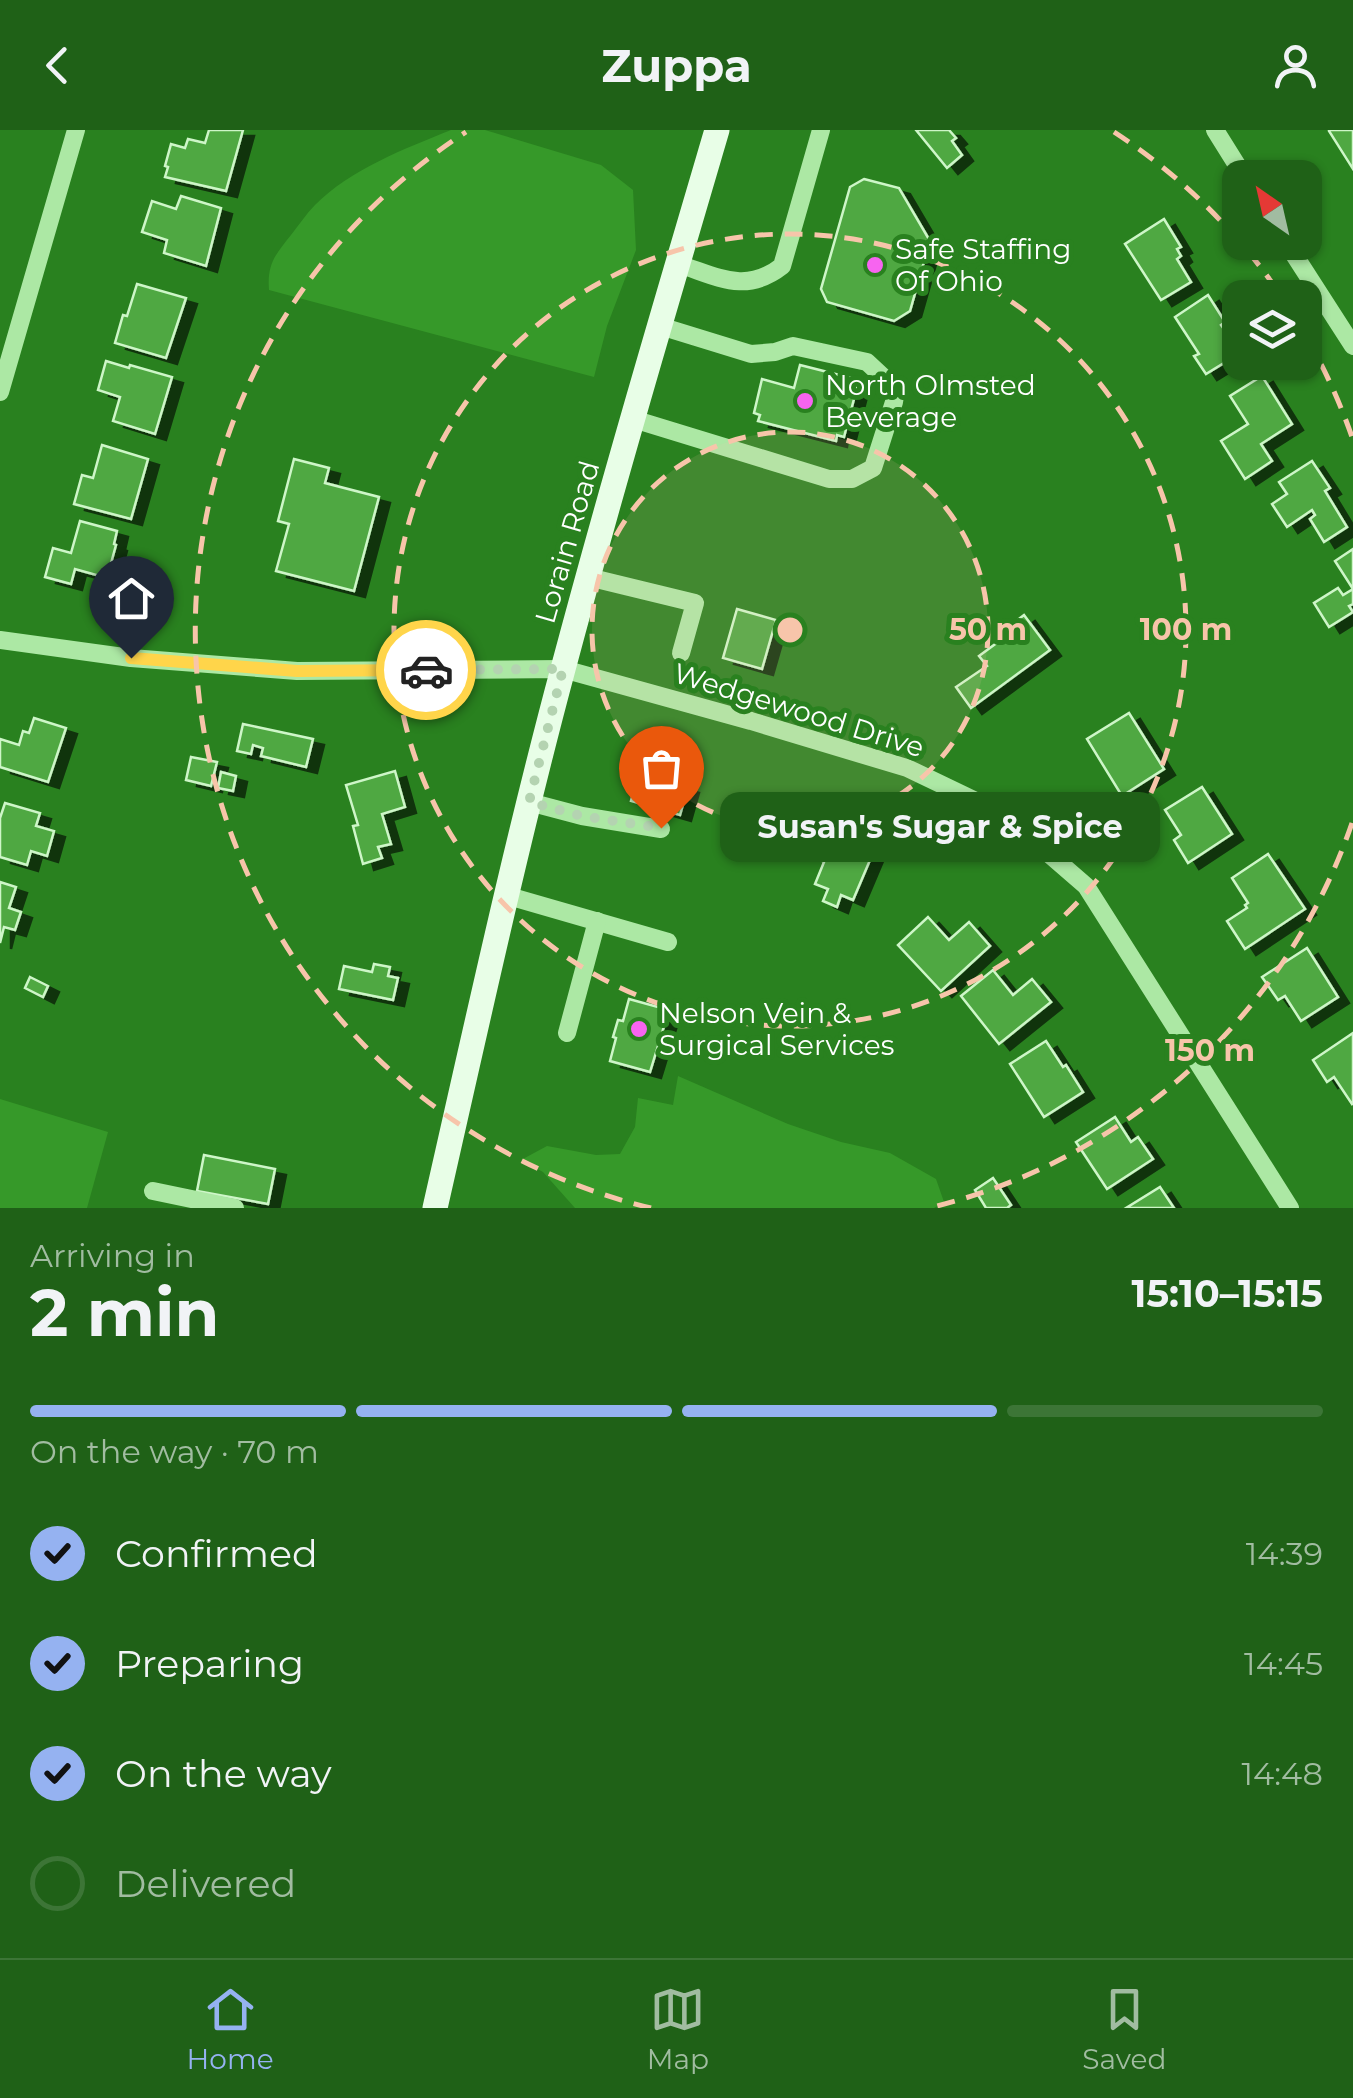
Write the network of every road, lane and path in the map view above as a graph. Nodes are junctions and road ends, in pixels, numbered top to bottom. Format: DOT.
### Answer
graph roads {
  1 [pos="76,130"];
  2 [pos="717,130"];
  3 [pos="820,130"];
  4 [pos="1215,130"];
  5 [pos="1234,160"];
  6 [pos="1298,260"];
  7 [pos="678,264"];
  8 [pos="660,326"];
  9 [pos="1353,346"];
  10 [pos="0,392"];
  11 [pos="633,419"];
  12 [pos="588,578"];
  13 [pos="0,640"];
  14 [pos="681,653"];
  15 [pos="563,669"];
  16 [pos="529,802"];
  17 [pos="661,828"];
  18 [pos="505,895"];
  19 [pos="598,922"];
  20 [pos="668,942"];
  21 [pos="568,1034"];
  22 [pos="153,1191"];
  23 [pos="235,1208"];
  24 [pos="436,1208"];
  25 [pos="1290,1208"];
  1 -- 10 [label="street"];
  2 -- 7 [label="main road, Lorain Road"];
  3 -- 7 [label="street"];
  4 -- 5 [label="street"];
  6 -- 9 [label="street"];
  7 -- 8 [label="main road, Lorain Road"];
  8 -- 11 [label="main road, Lorain Road"];
  8 -- 11 [label="street"];
  11 -- 12 [label="main road, Lorain Road"];
  12 -- 14 [label="street"];
  12 -- 15 [label="main road, Lorain Road"];
  13 -- 15 [label="street, Wedgewood Drive"];
  15 -- 16 [label="main road, Lorain Road"];
  15 -- 25 [label="street, Wedgewood Drive"];
  16 -- 17 [label="street"];
  16 -- 18 [label="main road, Lorain Road"];
  18 -- 19 [label="street"];
  18 -- 24 [label="main road, Lorain Road"];
  19 -- 20 [label="street"];
  19 -- 21 [label="street"];
  22 -- 23 [label="street"];
}
